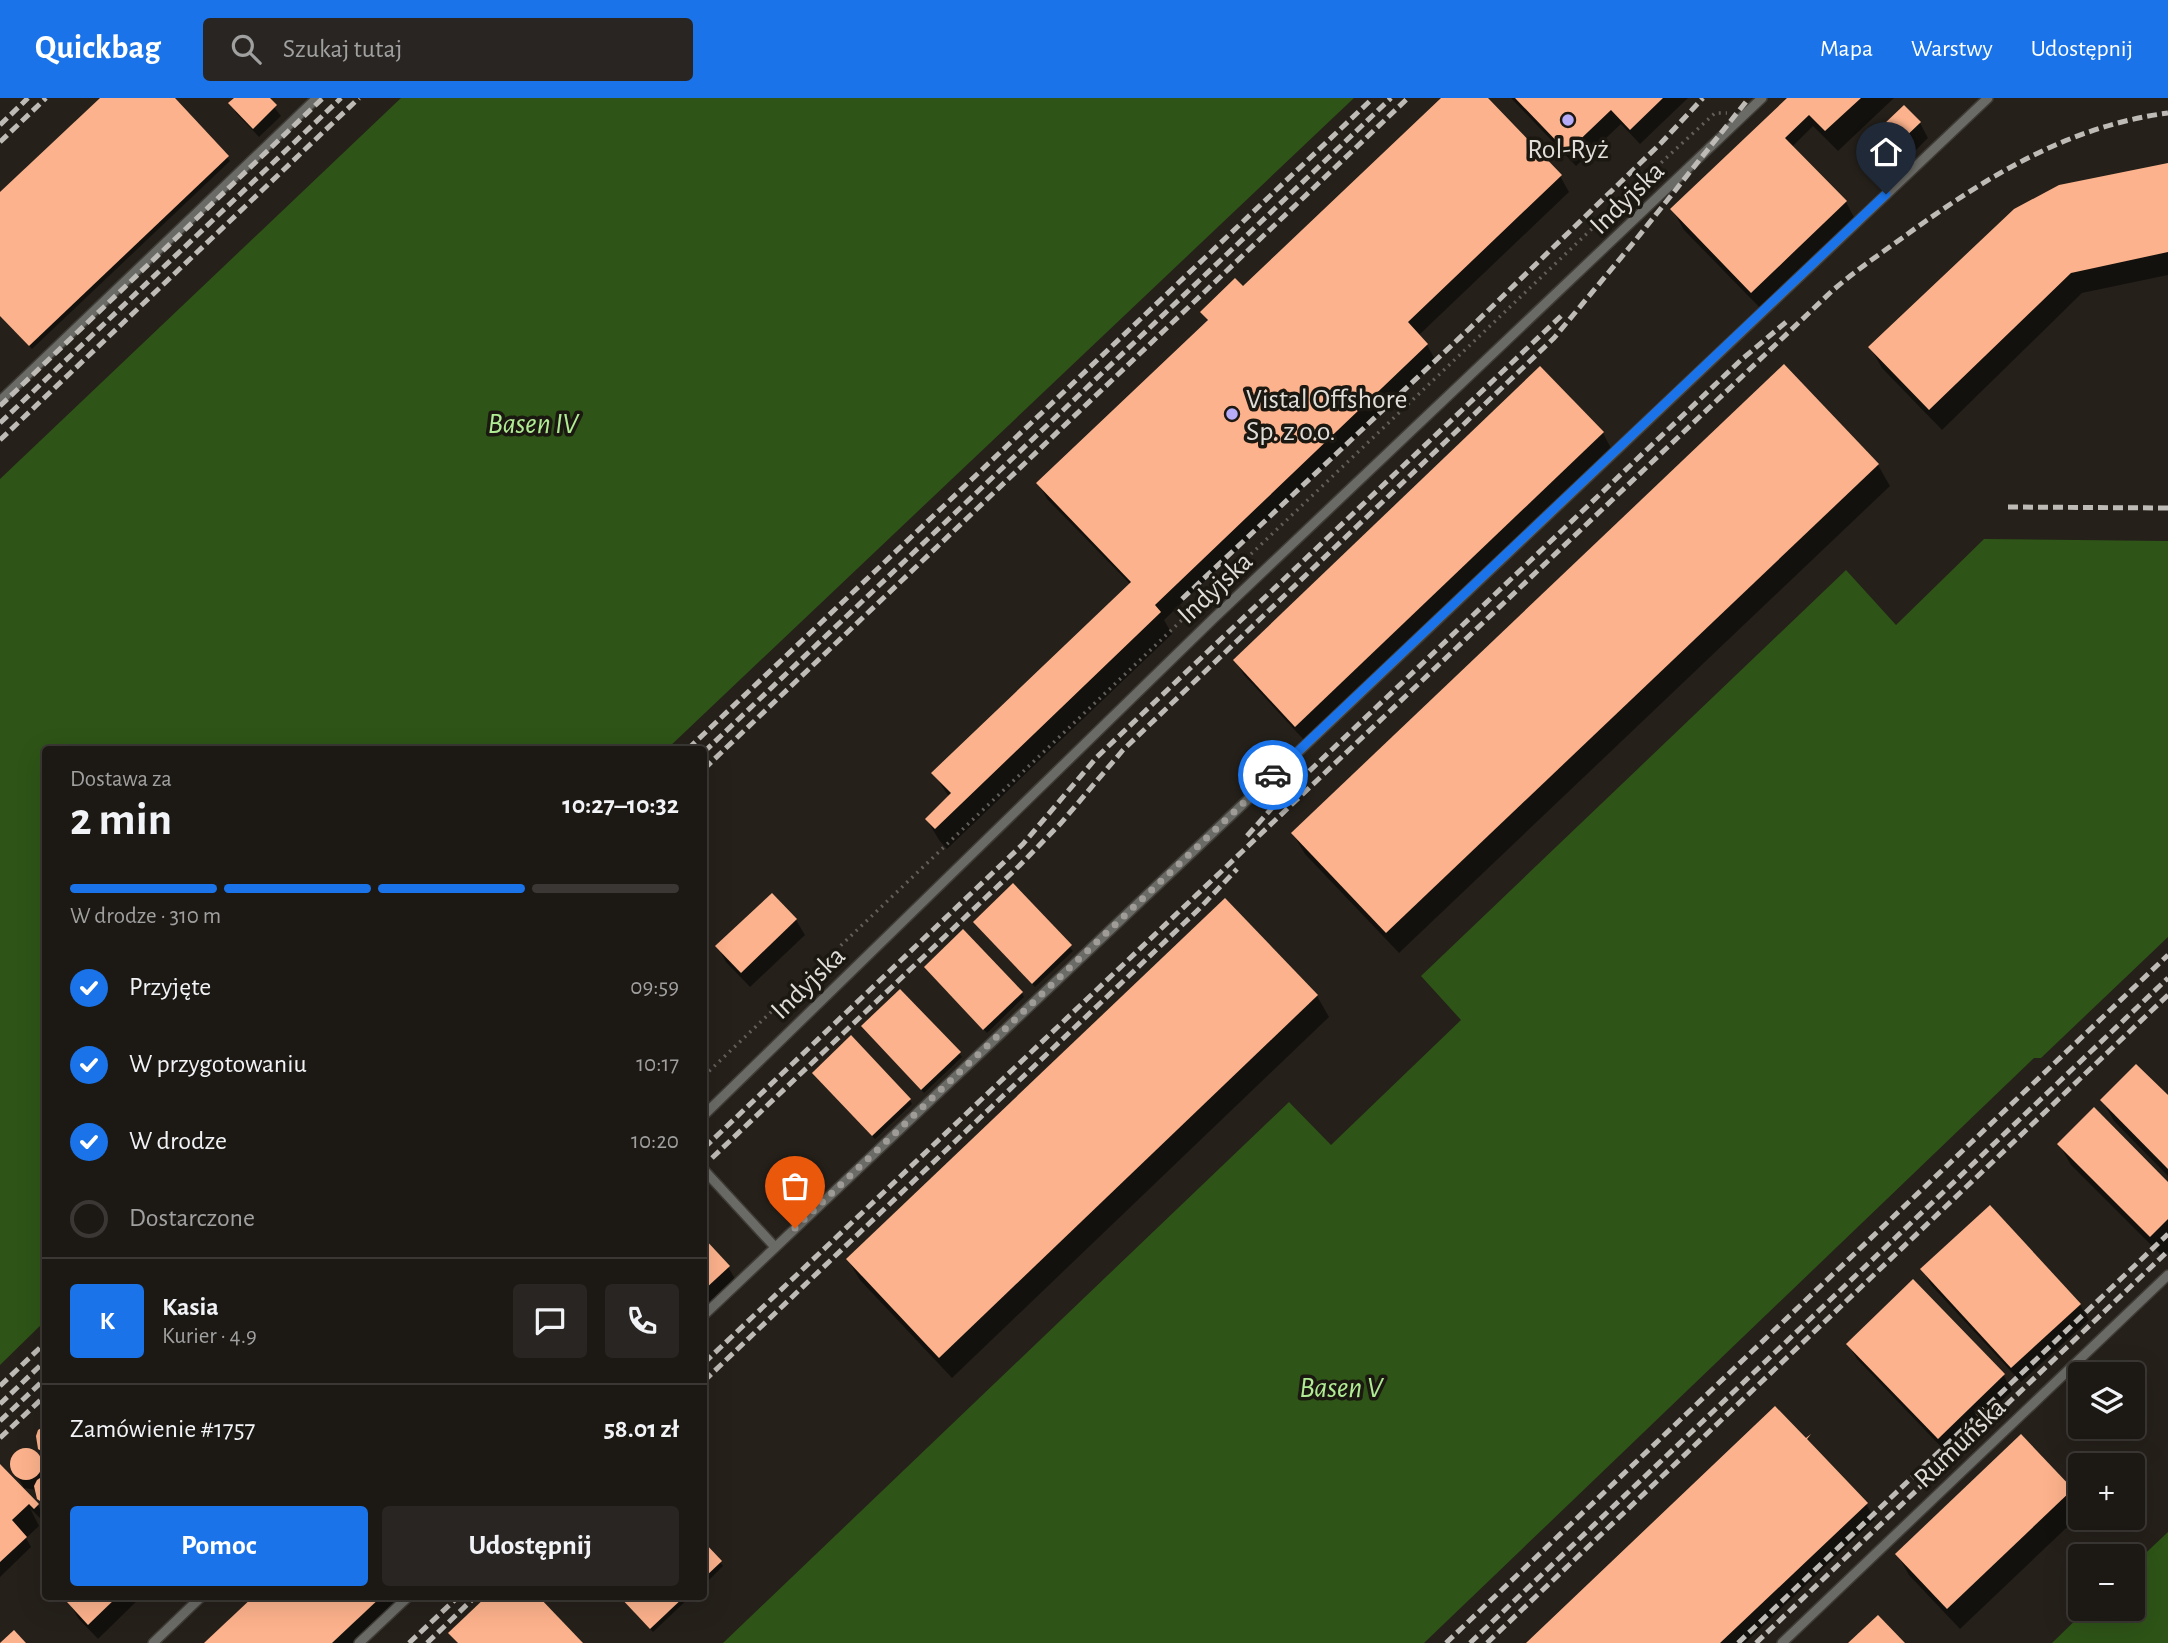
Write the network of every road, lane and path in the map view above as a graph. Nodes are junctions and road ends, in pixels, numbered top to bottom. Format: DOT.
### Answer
graph roads {
  1 [pos="317,98"];
  2 [pos="1762,98"];
  3 [pos="1988,98"];
  4 [pos="1736,106"];
  5 [pos="0,401"];
  6 [pos="707,1073"];
  7 [pos="707,1112"];
  8 [pos="707,1173"];
  9 [pos="775,1247"];
  10 [pos="2168,1275"];
  11 [pos="707,1312"];
  12 [pos="198,1600"];
  13 [pos="405,1600"];
  14 [pos="153,1643"];
  15 [pos="359,1643"];
  16 [pos="1782,1643"];
  1 -- 5 [label="lane"];
  2 -- 7 [label="lane, Indyjska"];
  3 -- 9 [label="lane"];
  4 -- 6 [label="path"];
  8 -- 9 [label="lane"];
  9 -- 11 [label="lane"];
  10 -- 16 [label="lane, Rumuńska"];
  12 -- 14 [label="lane"];
  13 -- 15 [label="lane"];
}
